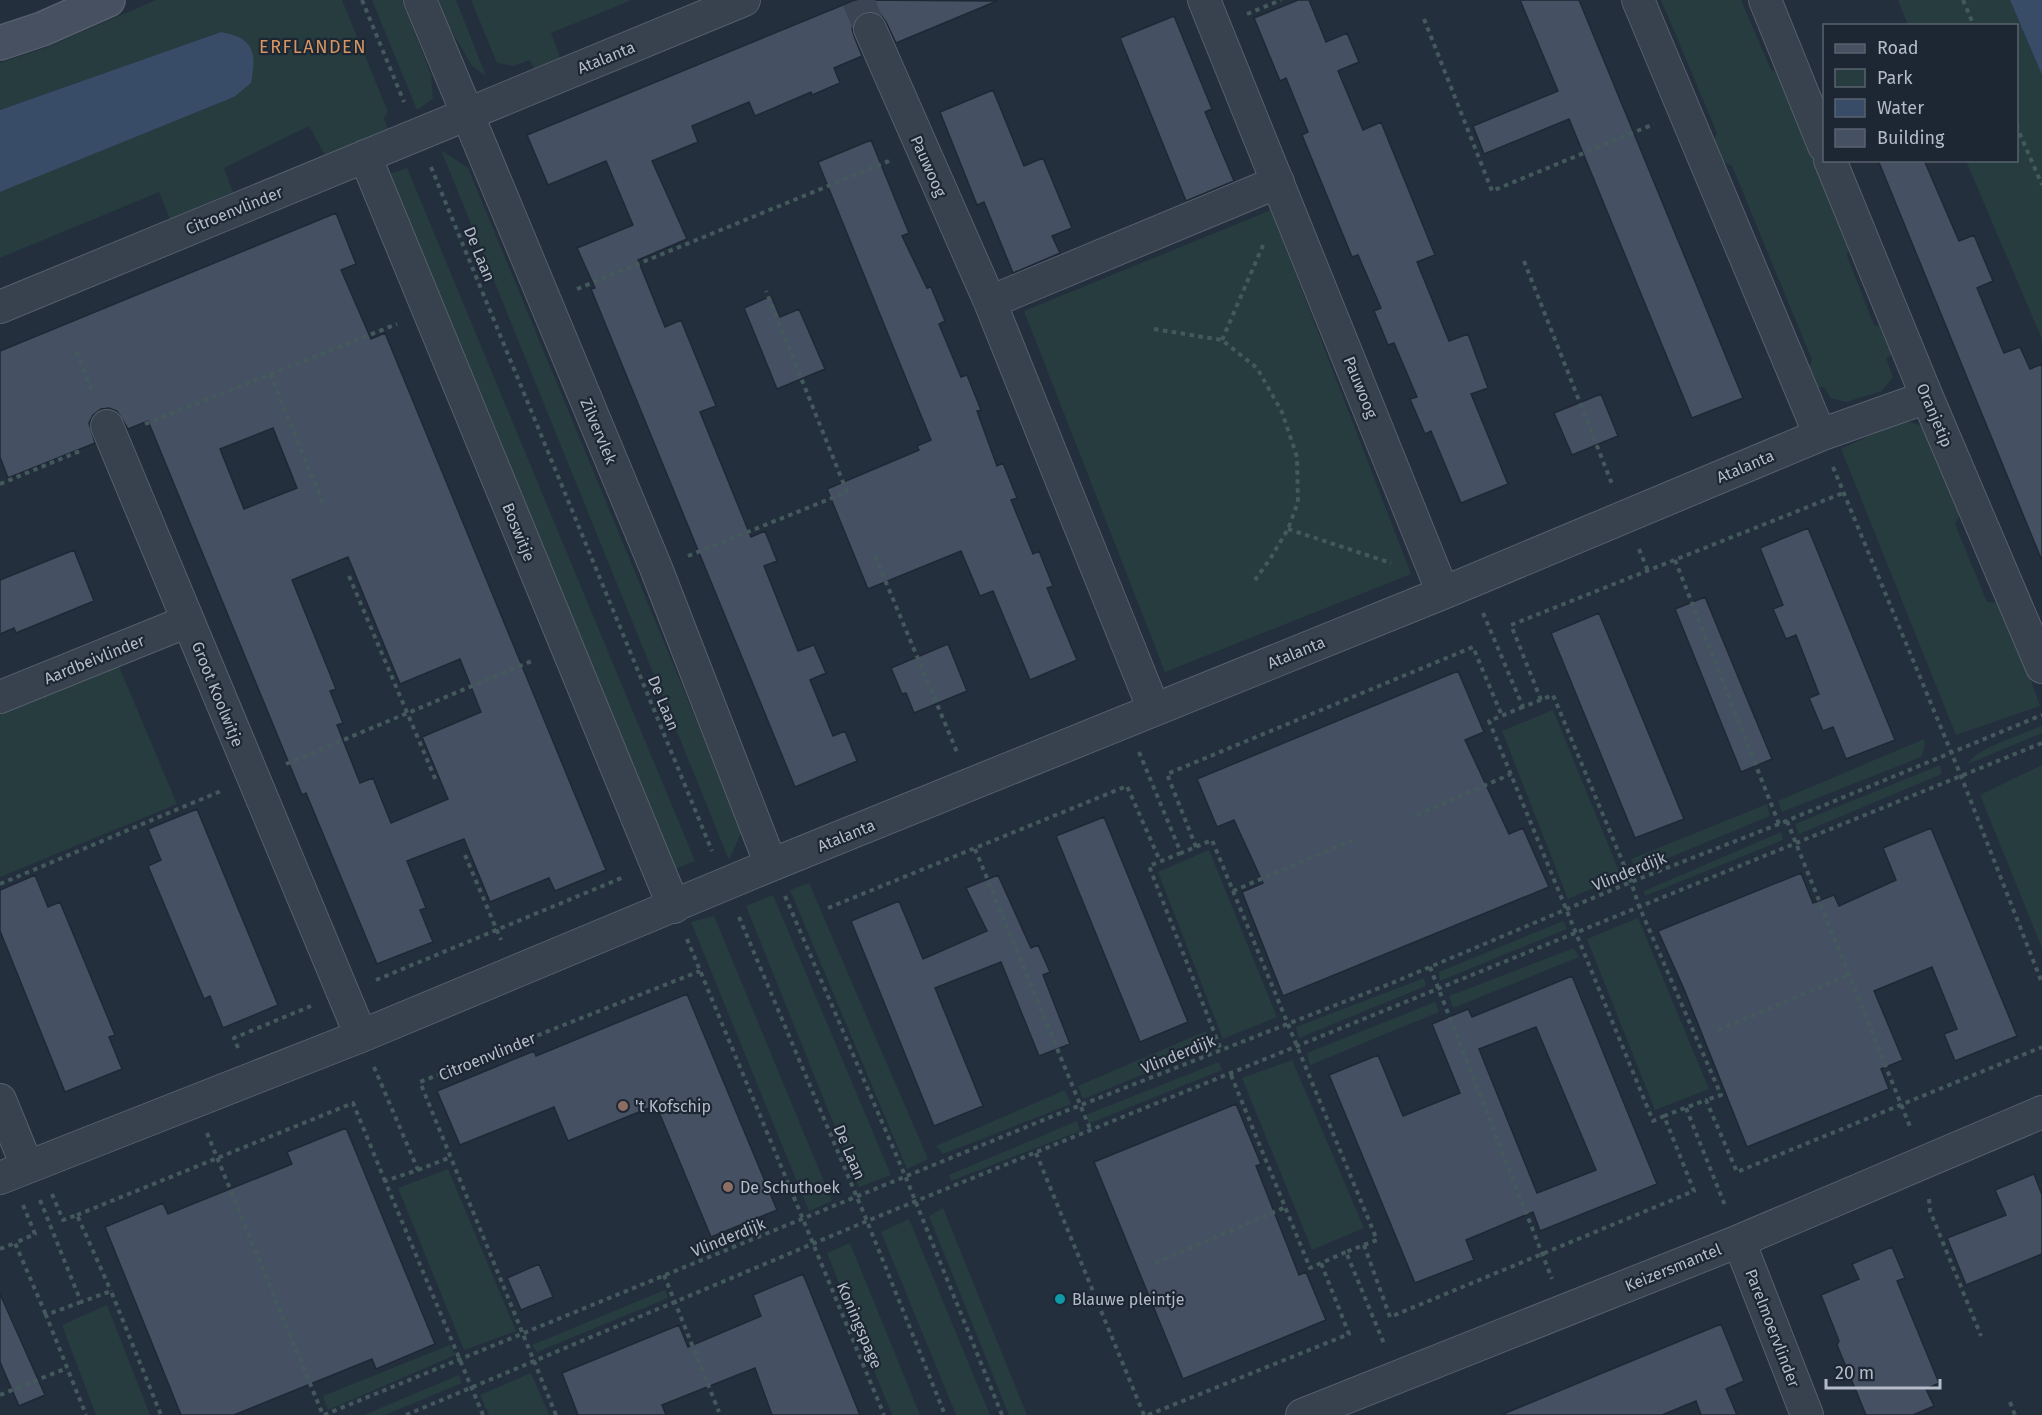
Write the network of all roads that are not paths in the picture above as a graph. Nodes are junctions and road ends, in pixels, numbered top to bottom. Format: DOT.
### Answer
graph roads {
  1 [pos="108,0"];
  2 [pos="420,0"];
  3 [pos="744,0"];
  4 [pos="1638,0"];
  5 [pos="1765,0"];
  6 [pos="1206,6"];
  7 [pos="870,28"];
  8 [pos="0,43"];
  9 [pos="468,114"];
  10 [pos="1823,144"];
  11 [pos="365,156"];
  12 [pos="1831,162"];
  13 [pos="1281,189"];
  14 [pos="990,302"];
  15 [pos="0,307"];
  16 [pos="1927,397"];
  17 [pos="109,432"];
  18 [pos="1820,435"];
  19 [pos="1450,584"];
  20 [pos="188,621"];
  21 [pos="2042,668"];
  22 [pos="0,697"];
  23 [pos="1140,715"];
  24 [pos="771,866"];
  25 [pos="674,908"];
  26 [pos="361,1036"];
  27 [pos="0,1100"];
  28 [pos="2042,1112"];
  29 [pos="13,1172"];
  30 [pos="1739,1241"];
  31 [pos="1302,1415"];
  32 [pos="1807,1415"];
  1 -- 8 [label="street"];
  2 -- 9 [label="street, Zilvervlek"];
  3 -- 9 [label="street, Atalanta"];
  4 -- 18 [label="street"];
  5 -- 10 [label="street"];
  6 -- 13 [label="street, Pauwoog"];
  7 -- 14 [label="street, Pauwoog"];
  9 -- 11 [label="street, Citroenvlinder"];
  9 -- 24 [label="street, Zilvervlek"];
  11 -- 15 [label="street, Citroenvlinder"];
  11 -- 25 [label="street, Boswitje"];
  12 -- 16 [label="street, Oranjetip"];
  13 -- 14 [label="street"];
  13 -- 19 [label="street, Pauwoog"];
  14 -- 23 [label="street, Pauwoog"];
  16 -- 18 [label="street, Atalanta"];
  16 -- 21 [label="street, Oranjetip"];
  17 -- 20 [label="street, Groot Koolwitje"];
  18 -- 19 [label="street, Atalanta"];
  19 -- 23 [label="street, Atalanta"];
  20 -- 22 [label="street, Aardbeivlinder"];
  20 -- 26 [label="street, Groot Koolwitje"];
  23 -- 24 [label="street, Atalanta"];
  24 -- 25 [label="street"];
  25 -- 26 [label="street"];
  26 -- 29 [label="street"];
  27 -- 29 [label="street"];
  28 -- 30 [label="street, Keizersmantel"];
  30 -- 31 [label="street, Keizersmantel"];
  30 -- 32 [label="street, Parelmoervlinder"];
}
